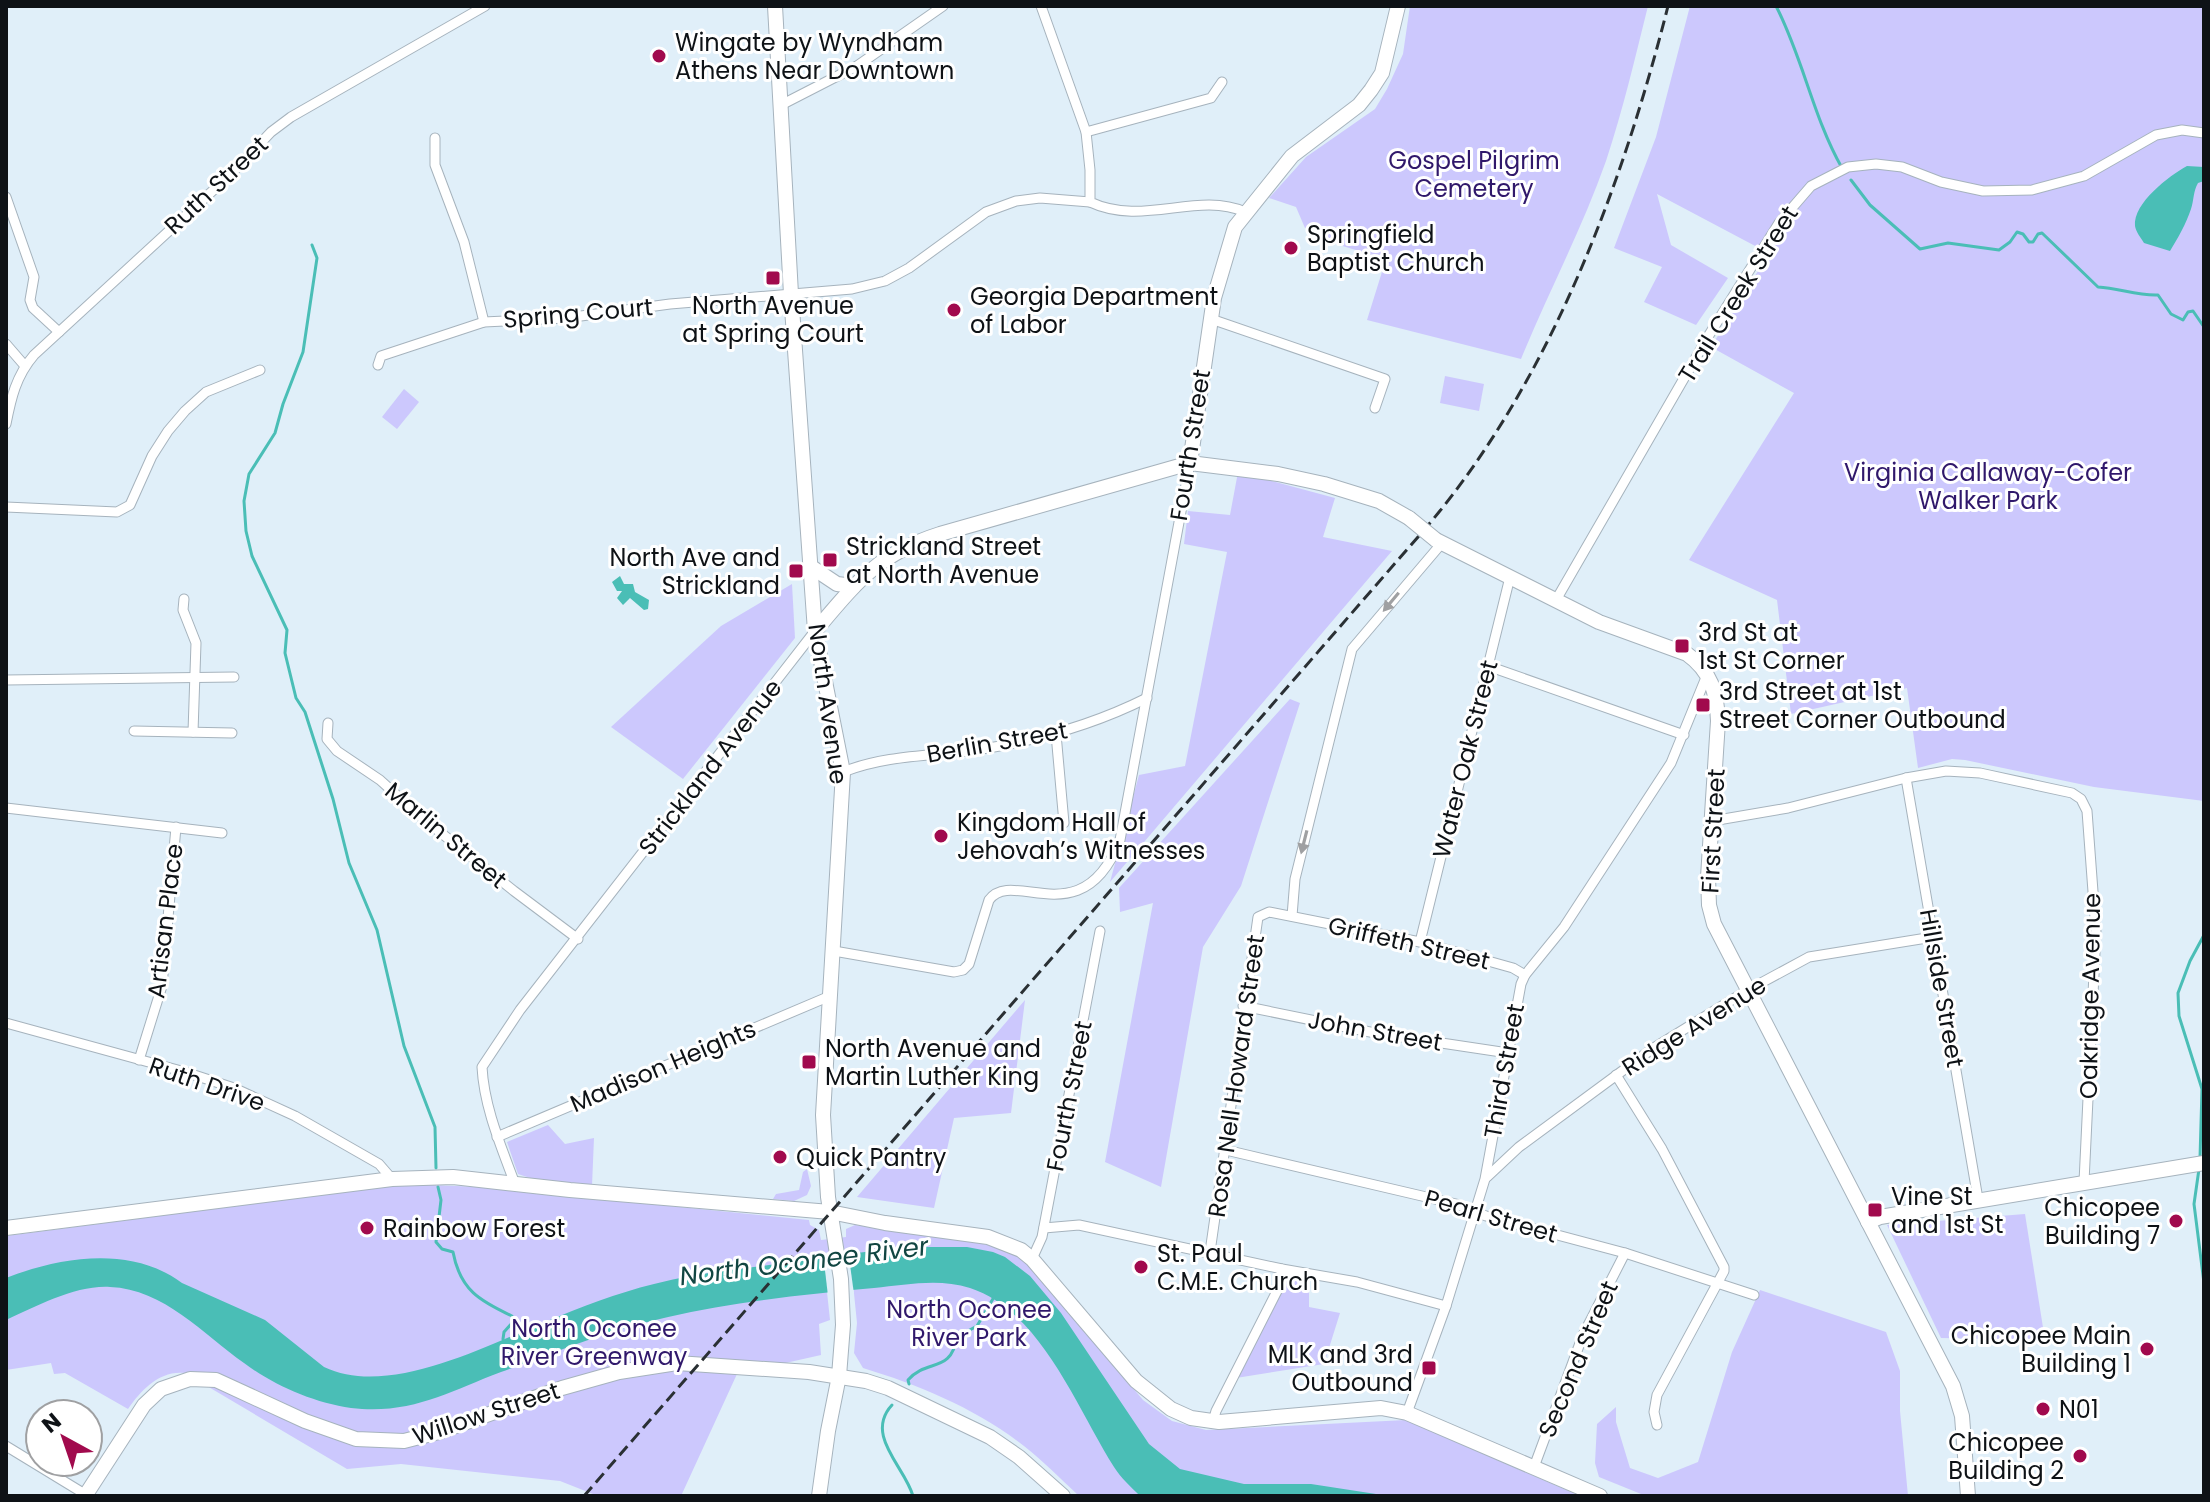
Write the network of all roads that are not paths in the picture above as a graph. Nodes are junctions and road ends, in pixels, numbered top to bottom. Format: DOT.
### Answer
graph roads {
  1 [pos="485,6"];
  2 [pos="775,6"];
  3 [pos="943,6"];
  4 [pos="1041,6"];
  5 [pos="1398,6"];
  6 [pos="1222,82"];
  7 [pos="781,105"];
  8 [pos="1086,132"];
  9 [pos="2204,133"];
  10 [pos="435,138"];
  11 [pos="6,197"];
  12 [pos="1090,202"];
  13 [pos="1245,212"];
  14 [pos="791,294"];
  15 [pos="1211,319"];
  16 [pos="484,322"];
  17 [pos="59,332"];
  18 [pos="6,344"];
  19 [pos="378,365"];
  20 [pos="25,366"];
  21 [pos="260,370"];
  22 [pos="1375,408"];
  23 [pos="6,424"];
  24 [pos="1190,463"];
  25 [pos="6,507"];
  26 [pos="1439,541"];
  27 [pos="810,566"];
  28 [pos="1510,577"];
  29 [pos="854,586"];
  30 [pos="184,599"];
  31 [pos="1556,600"];
  32 [pos="815,631"];
  33 [pos="1488,666"];
  34 [pos="1707,675"];
  35 [pos="195,677"];
  36 [pos="234,677"];
  37 [pos="6,680"];
  38 [pos="1147,698"];
  39 [pos="328,723"];
  40 [pos="134,731"];
  41 [pos="193,732"];
  42 [pos="232,733"];
  43 [pos="1056,734"];
  44 [pos="1684,735"];
  45 [pos="843,772"];
  46 [pos="1906,778"];
  47 [pos="6,808"];
  48 [pos="1712,821"];
  49 [pos="1064,823"];
  50 [pos="176,827"];
  51 [pos="222,833"];
  52 [pos="1292,916"];
  53 [pos="1100,931"];
  54 [pos="1933,937"];
  55 [pos="578,939"];
  56 [pos="1420,942"];
  57 [pos="834,951"];
  58 [pos="1525,975"];
  59 [pos="1748,990"];
  60 [pos="830,996"];
  61 [pos="1243,1006"];
  62 [pos="6,1023"];
  63 [pos="1508,1053"];
  64 [pos="139,1060"];
  65 [pos="1616,1075"];
  66 [pos="497,1137"];
  67 [pos="1226,1150"];
  68 [pos="2204,1163"];
  69 [pos="392,1179"];
  70 [pos="1485,1179"];
  71 [pos="2084,1182"];
  72 [pos="515,1184"];
  73 [pos="1978,1199"];
  74 [pos="1474,1211"];
  75 [pos="830,1212"];
  76 [pos="1868,1222"];
  77 [pos="6,1228"];
  78 [pos="1044,1228"];
  79 [pos="1210,1252"];
  80 [pos="1625,1253"];
  81 [pos="1032,1259"];
  82 [pos="1282,1269"];
  83 [pos="1718,1283"];
  84 [pos="1754,1295"];
  85 [pos="1446,1306"];
  86 [pos="839,1376"];
  87 [pos="1407,1413"];
  88 [pos="1213,1421"];
  89 [pos="1657,1425"];
  90 [pos="6,1446"];
  91 [pos="1534,1467"];
  92 [pos="86,1496"];
  93 [pos="819,1496"];
  94 [pos="1063,1496"];
  95 [pos="1600,1496"];
  96 [pos="1968,1496"];
  1 -- 17 [label="street, Ruth Street"];
  2 -- 7 [label="street, North Avenue"];
  3 -- 7 [label="street"];
  4 -- 8 [label="street"];
  5 -- 13 [label="street, Fourth Street"];
  6 -- 8 [label="street"];
  7 -- 14 [label="street, North Avenue"];
  8 -- 12 [label="street"];
  9 -- 31 [label="street, Trail Creek Street"];
  10 -- 16 [label="street"];
  11 -- 17 [label="street"];
  12 -- 13 [label="street, Spring Court"];
  12 -- 14 [label="street, Spring Court"];
  13 -- 15 [label="street, Fourth Street"];
  14 -- 16 [label="street, Spring Court"];
  14 -- 27 [label="street, North Avenue"];
  15 -- 22 [label="street"];
  15 -- 24 [label="street, Fourth Street"];
  16 -- 19 [label="street, Spring Court"];
  17 -- 20 [label="street, Ruth Street"];
  18 -- 20 [label="street"];
  20 -- 23 [label="street, Ruth Street"];
  21 -- 25 [label="street"];
  24 -- 26 [label="street, bridge"];
  24 -- 29 [label="street, Strickland Avenue"];
  24 -- 38 [label="street, Fourth Street"];
  26 -- 28 [label="street"];
  26 -- 52 [label="street, Rosa Nell Howard Street, one-way"];
  27 -- 29 [label="street"];
  27 -- 32 [label="street, North Avenue"];
  28 -- 31 [label="street"];
  28 -- 33 [label="street, Water Oak Street"];
  29 -- 32 [label="street, Strickland Avenue"];
  30 -- 35 [label="street"];
  31 -- 34 [label="street"];
  32 -- 45 [label="street, North Avenue"];
  32 -- 55 [label="street, Strickland Avenue"];
  33 -- 44 [label="street"];
  33 -- 56 [label="street, Water Oak Street"];
  34 -- 44 [label="street, Third Street"];
  34 -- 48 [label="street, First Street"];
  35 -- 36 [label="street"];
  35 -- 37 [label="street"];
  35 -- 41 [label="street"];
  38 -- 43 [label="street, Berlin Street"];
  38 -- 57 [label="street, Fourth Street"];
  39 -- 55 [label="street, Marlin Street"];
  40 -- 41 [label="street"];
  41 -- 42 [label="street"];
  43 -- 45 [label="street, Berlin Street"];
  43 -- 49 [label="street"];
  44 -- 58 [label="street, Third Street"];
  45 -- 57 [label="street, North Avenue"];
  46 -- 48 [label="street"];
  46 -- 54 [label="street, Hillside Street"];
  46 -- 71 [label="street, Oakridge Avenue"];
  47 -- 50 [label="street"];
  48 -- 59 [label="street, First Street"];
  50 -- 51 [label="street"];
  50 -- 64 [label="street, Artisan Place"];
  52 -- 56 [label="street, Griffeth Street"];
  52 -- 61 [label="street, Rosa Nell Howard Street"];
  53 -- 78 [label="street, Fourth Street"];
  54 -- 59 [label="street, Ridge Avenue"];
  54 -- 73 [label="street, Hillside Street"];
  55 -- 66 [label="street, Strickland Avenue"];
  56 -- 58 [label="street, Griffeth Street"];
  57 -- 60 [label="street, North Avenue"];
  58 -- 63 [label="street, Third Street"];
  59 -- 65 [label="street, Ridge Avenue"];
  59 -- 76 [label="street, First Street"];
  60 -- 66 [label="street, Madison Heights"];
  60 -- 75 [label="street, North Avenue"];
  61 -- 63 [label="street, John Street"];
  61 -- 67 [label="street, Rosa Nell Howard Street"];
  62 -- 64 [label="street, Ruth Drive"];
  63 -- 70 [label="street, Third Street"];
  64 -- 69 [label="street, Ruth Drive"];
  65 -- 70 [label="street, Ridge Avenue"];
  65 -- 83 [label="street"];
  66 -- 72 [label="street, Strickland Avenue"];
  67 -- 74 [label="street, Pearl Street"];
  67 -- 79 [label="street, Rosa Nell Howard Street"];
  68 -- 71 [label="street"];
  69 -- 72 [label="street"];
  69 -- 77 [label="street"];
  70 -- 74 [label="street, Third Street"];
  71 -- 73 [label="street"];
  72 -- 75 [label="street"];
  73 -- 76 [label="street"];
  74 -- 80 [label="street, Pearl Street"];
  74 -- 85 [label="street, Third Street"];
  75 -- 81 [label="street"];
  75 -- 86 [label="street, North Avenue"];
  76 -- 96 [label="street, First Street"];
  78 -- 79 [label="street"];
  78 -- 81 [label="street, Fourth Street"];
  79 -- 82 [label="street"];
  80 -- 83 [label="street, Pearl Street"];
  80 -- 91 [label="street, Second Street"];
  81 -- 88 [label="street"];
  82 -- 85 [label="street"];
  82 -- 88 [label="street"];
  83 -- 84 [label="street, Pearl Street"];
  83 -- 89 [label="street"];
  85 -- 87 [label="street, Third Street"];
  86 -- 92 [label="street, Willow Street"];
  86 -- 93 [label="street, North Avenue"];
  86 -- 94 [label="street, Willow Street"];
  87 -- 88 [label="street"];
  87 -- 91 [label="street"];
  90 -- 92 [label="street"];
  91 -- 95 [label="street"];
}
